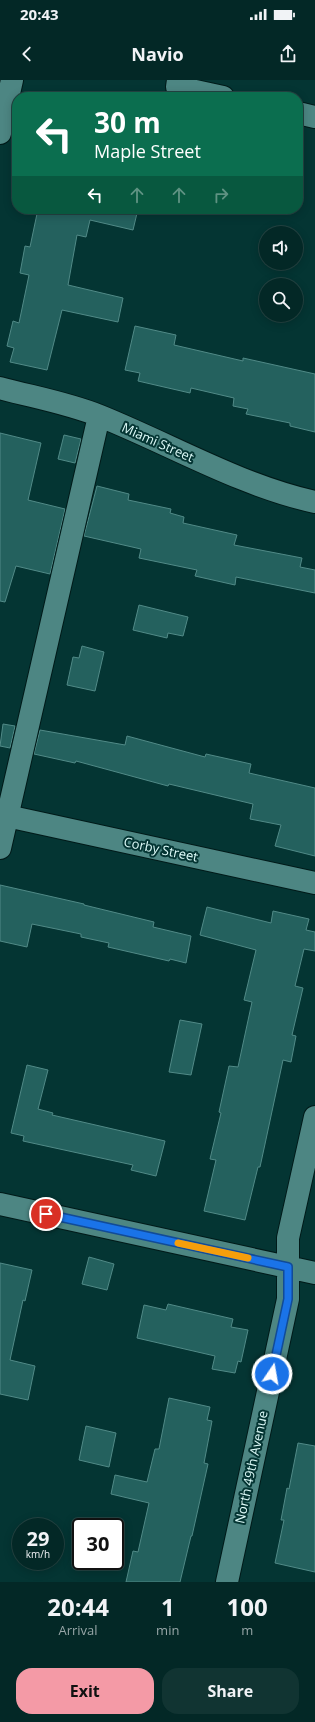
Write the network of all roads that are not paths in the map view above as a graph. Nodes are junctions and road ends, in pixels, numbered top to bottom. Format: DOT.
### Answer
graph roads {
  1 [pos="12,80"];
  2 [pos="178,83"];
  3 [pos="207,92"];
  4 [pos="303,114"];
  5 [pos="315,117"];
  6 [pos="0,133"];
  7 [pos="0,388"];
  8 [pos="99,416"];
  9 [pos="315,502"];
  10 [pos="7,816"];
  11 [pos="0,848"];
  12 [pos="315,883"];
  13 [pos="315,1117"];
  14 [pos="0,1204"];
  15 [pos="288,1267"];
  16 [pos="315,1273"];
  17 [pos="227,1582"];
  1 -- 6 [label="street"];
  2 -- 3 [label="street"];
  4 -- 5 [label="street"];
  7 -- 8 [label="street, Miami Street"];
  8 -- 9 [label="street, Miami Street"];
  8 -- 10 [label="street"];
  10 -- 11 [label="street"];
  10 -- 12 [label="street, Corby Street"];
  13 -- 15 [label="street, North 49th Avenue"];
  14 -- 15 [label="street"];
  15 -- 16 [label="street"];
  15 -- 17 [label="street, North 49th Avenue"];
}
